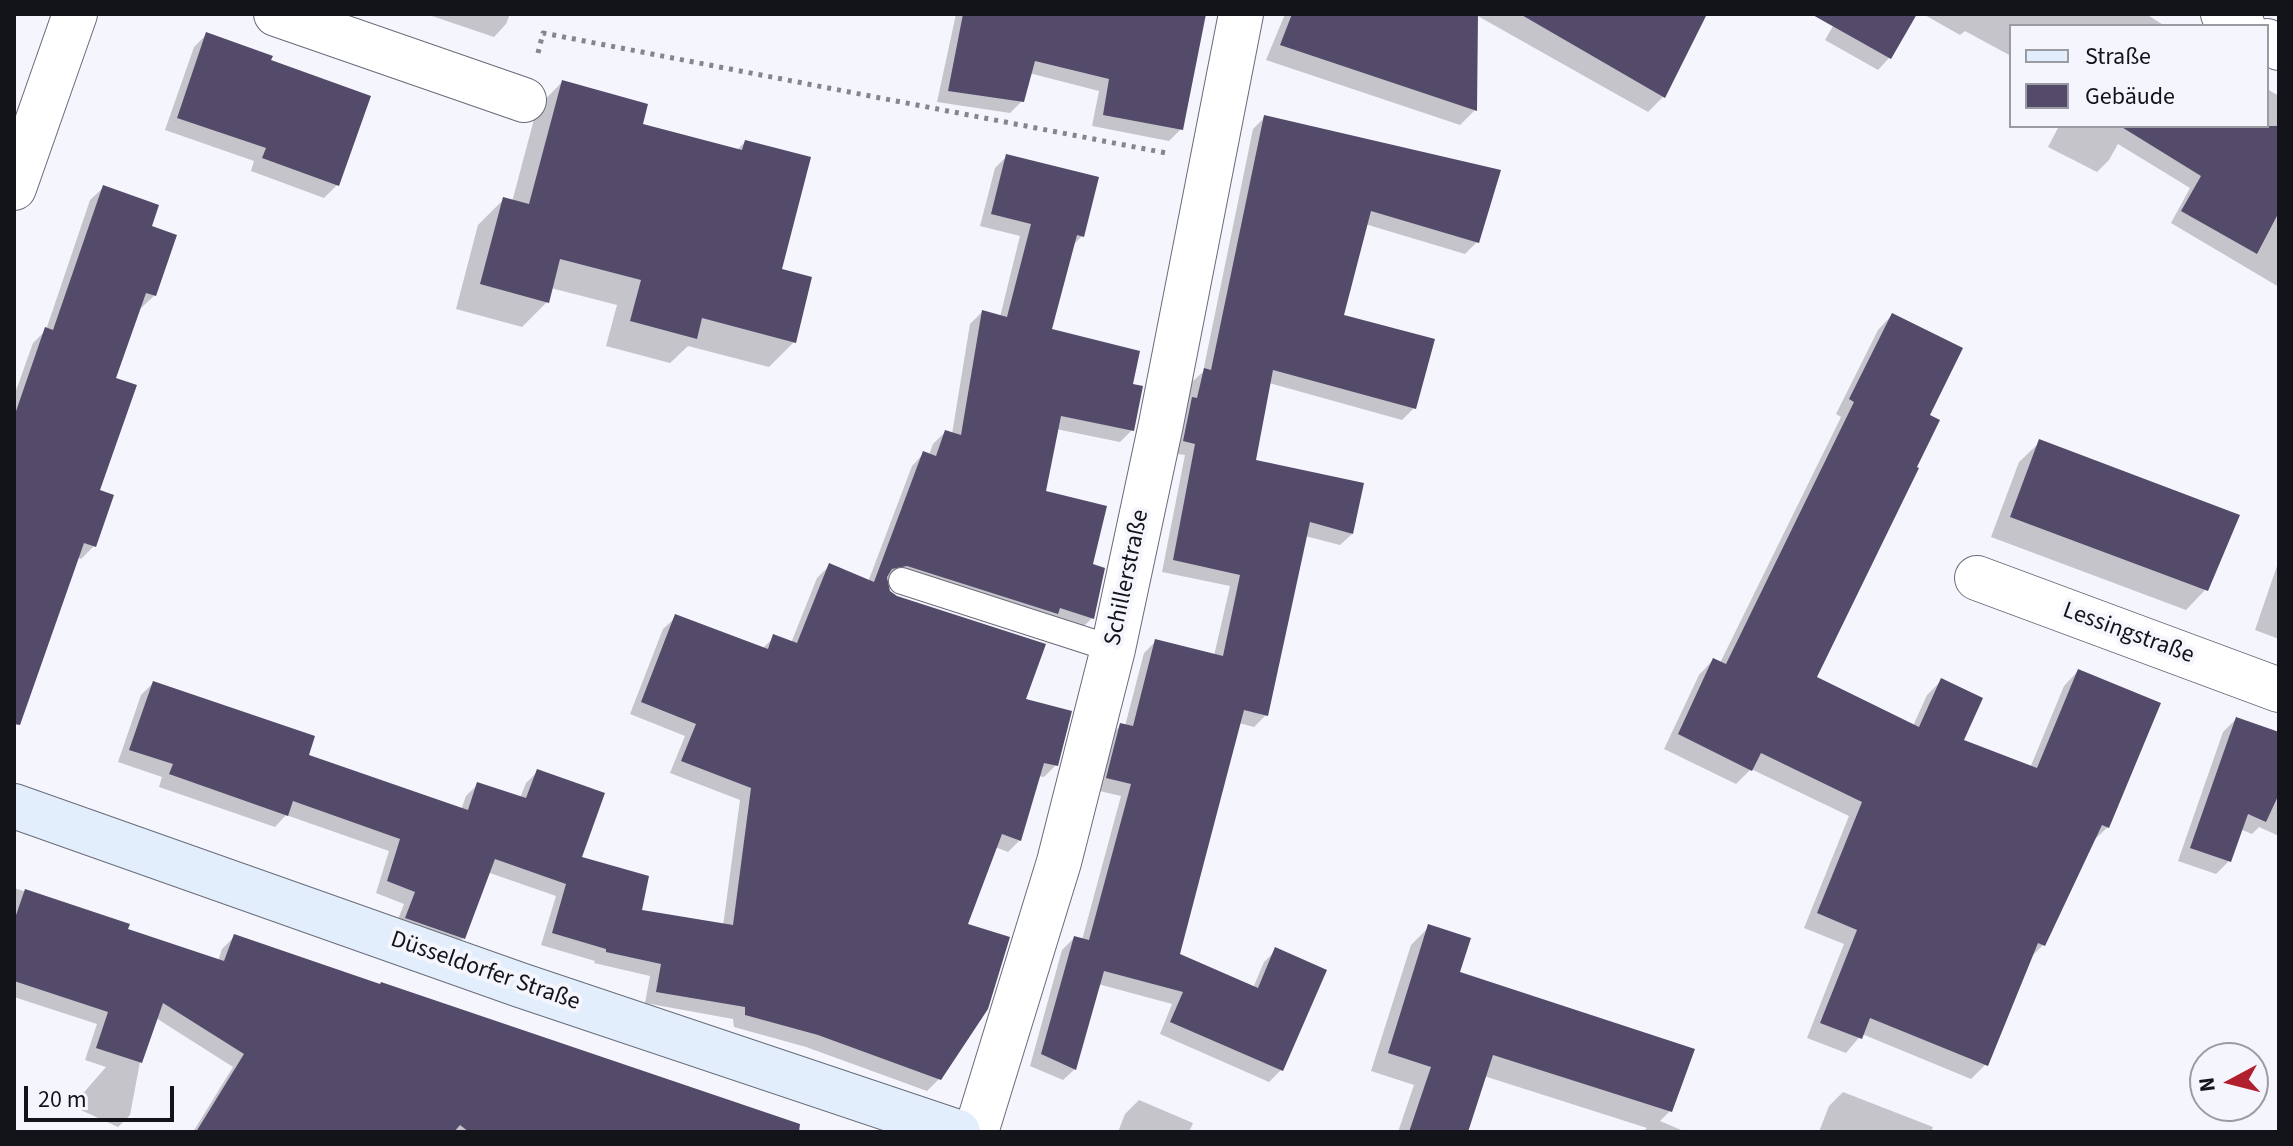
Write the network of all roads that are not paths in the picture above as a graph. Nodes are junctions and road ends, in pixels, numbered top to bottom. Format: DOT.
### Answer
graph roads {
  1 [pos="75,14"];
  2 [pos="276,14"];
  3 [pos="1241,14"];
  4 [pos="524,100"];
  5 [pos="14,188"];
  6 [pos="1977,578"];
  7 [pos="902,581"];
  8 [pos="1113,649"];
  9 [pos="2279,690"];
  10 [pos="14,806"];
  11 [pos="958,1132"];
  12 [pos="976,1132"];
  1 -- 5 [label="street"];
  2 -- 4 [label="street"];
  3 -- 8 [label="street, Schillerstraße"];
  6 -- 9 [label="street, Lessingstraße"];
  7 -- 8 [label="lane"];
  8 -- 12 [label="street, Schillerstraße"];
  10 -- 11 [label="street, Düsseldorfer Straße"];
}
